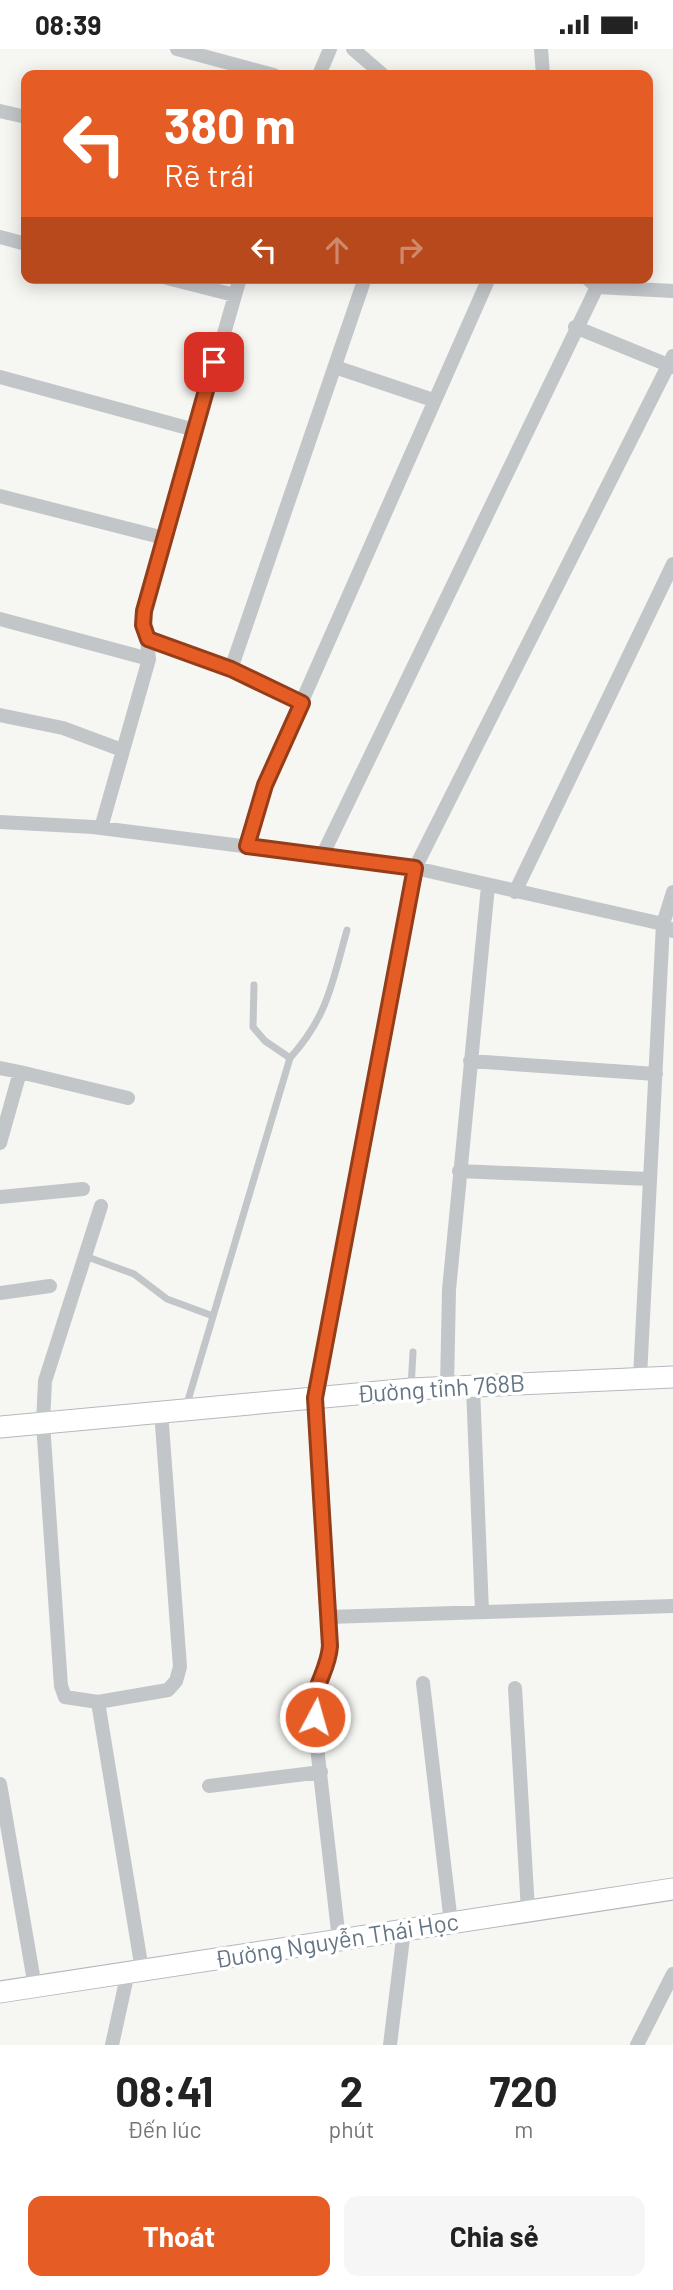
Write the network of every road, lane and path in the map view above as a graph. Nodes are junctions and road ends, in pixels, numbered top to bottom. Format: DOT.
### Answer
graph roads {
  1 [pos="177,49"];
  2 [pos="330,49"];
  3 [pos="353,49"];
  4 [pos="541,49"];
  5 [pos="255,70"];
  6 [pos="321,70"];
  7 [pos="377,70"];
  8 [pos="543,70"];
  9 [pos="0,111"];
  10 [pos="21,116"];
  11 [pos="0,237"];
  12 [pos="21,243"];
  13 [pos="191,284"];
  14 [pos="238,284"];
  15 [pos="363,284"];
  16 [pos="486,284"];
  17 [pos="592,284"];
  18 [pos="602,284"];
  19 [pos="673,291"];
  20 [pos="234,295"];
  21 [pos="575,327"];
  22 [pos="672,363"];
  23 [pos="335,367"];
  24 [pos="0,377"];
  25 [pos="433,400"];
  26 [pos="195,430"];
  27 [pos="0,496"];
  28 [pos="164,538"];
  29 [pos="673,564"];
  30 [pos="0,619"];
  31 [pos="148,639"];
  32 [pos="149,659"];
  33 [pos="231,669"];
  34 [pos="302,703"];
  35 [pos="0,715"];
  36 [pos="121,750"];
  37 [pos="0,822"];
  38 [pos="101,828"];
  39 [pos="247,846"];
  40 [pos="323,856"];
  41 [pos="415,868"];
  42 [pos="488,886"];
  43 [pos="515,892"];
  44 [pos="673,892"];
  45 [pos="668,928"];
  46 [pos="347,930"];
  47 [pos="254,985"];
  48 [pos="290,1058"];
  49 [pos="470,1061"];
  50 [pos="0,1068"];
  51 [pos="20,1072"];
  52 [pos="656,1074"];
  53 [pos="15,1094"];
  54 [pos="128,1098"];
  55 [pos="0,1100"];
  56 [pos="0,1143"];
  57 [pos="459,1171"];
  58 [pos="649,1179"];
  59 [pos="83,1189"];
  60 [pos="0,1197"];
  61 [pos="101,1206"];
  62 [pos="85,1257"];
  63 [pos="50,1286"];
  64 [pos="0,1293"];
  65 [pos="213,1316"];
  66 [pos="412,1352"];
  67 [pos="640,1377"];
  68 [pos="673,1377"];
  69 [pos="447,1386"];
  70 [pos="473,1387"];
  71 [pos="411,1389"];
  72 [pos="315,1398"];
  73 [pos="186,1408"];
  74 [pos="161,1411"];
  75 [pos="43,1423"];
  76 [pos="0,1427"];
  77 [pos="673,1606"];
  78 [pos="482,1612"];
  79 [pos="328,1617"];
  80 [pos="424,1683"];
  81 [pos="515,1688"];
  82 [pos="98,1702"];
  83 [pos="321,1772"];
  84 [pos="0,1784"];
  85 [pos="209,1786"];
  86 [pos="673,1889"];
  87 [pos="528,1911"];
  88 [pos="451,1923"];
  89 [pos="404,1930"];
  90 [pos="339,1940"];
  91 [pos="135,1971"];
  92 [pos="673,1974"];
  93 [pos="35,1987"];
  94 [pos="0,1992"];
  95 [pos="112,2045"];
  96 [pos="390,2045"];
  97 [pos="637,2045"];
  1 -- 5 [label="street"];
  2 -- 6 [label="street"];
  3 -- 7 [label="street"];
  4 -- 8 [label="street"];
  9 -- 10 [label="street"];
  11 -- 12 [label="street"];
  13 -- 20 [label="street"];
  14 -- 20 [label="street"];
  15 -- 23 [label="street"];
  16 -- 25 [label="street"];
  17 -- 21 [label="street"];
  18 -- 19 [label="street"];
  20 -- 26 [label="street"];
  21 -- 22 [label="street"];
  21 -- 40 [label="street"];
  22 -- 41 [label="street"];
  23 -- 25 [label="street"];
  23 -- 33 [label="street"];
  24 -- 26 [label="street"];
  25 -- 34 [label="street"];
  26 -- 28 [label="street"];
  27 -- 28 [label="street"];
  28 -- 31 [label="street"];
  29 -- 43 [label="street"];
  30 -- 32 [label="street"];
  31 -- 32 [label="street"];
  31 -- 33 [label="street"];
  32 -- 36 [label="street"];
  33 -- 34 [label="street"];
  34 -- 39 [label="street"];
  35 -- 36 [label="street"];
  36 -- 38 [label="street"];
  37 -- 38 [label="street"];
  38 -- 39 [label="street"];
  39 -- 40 [label="street"];
  40 -- 41 [label="street"];
  41 -- 42 [label="street"];
  41 -- 72 [label="street"];
  42 -- 43 [label="street"];
  42 -- 49 [label="street"];
  43 -- 45 [label="street"];
  44 -- 45 [label="street"];
  45 -- 52 [label="street"];
  46 -- 48 [label="lane"];
  47 -- 48 [label="lane"];
  48 -- 65 [label="lane"];
  49 -- 52 [label="street"];
  49 -- 57 [label="street"];
  50 -- 51 [label="street"];
  51 -- 53 [label="street"];
  51 -- 54 [label="street"];
  52 -- 58 [label="street"];
  53 -- 55 [label="street"];
  53 -- 56 [label="street"];
  57 -- 58 [label="street"];
  57 -- 69 [label="street"];
  58 -- 67 [label="street"];
  59 -- 60 [label="street"];
  61 -- 62 [label="street"];
  62 -- 65 [label="lane"];
  62 -- 75 [label="street"];
  63 -- 64 [label="street"];
  65 -- 73 [label="lane"];
  66 -- 71 [label="lane"];
  67 -- 68 [label="street, Đường tỉnh 768B"];
  67 -- 70 [label="street, Đường tỉnh 768B"];
  69 -- 70 [label="street, Đường tỉnh 768B"];
  69 -- 71 [label="street, Đường tỉnh 768B"];
  70 -- 78 [label="street"];
  71 -- 72 [label="street, Đường tỉnh 768B"];
  72 -- 73 [label="street, Đường tỉnh 768B"];
  72 -- 79 [label="street"];
  73 -- 74 [label="street, Đường tỉnh 768B"];
  74 -- 75 [label="street, Đường tỉnh 768B"];
  74 -- 82 [label="street"];
  75 -- 76 [label="street, Đường tỉnh 768B"];
  75 -- 82 [label="street"];
  77 -- 78 [label="street"];
  78 -- 79 [label="street"];
  79 -- 83 [label="street"];
  80 -- 88 [label="street"];
  81 -- 87 [label="street"];
  82 -- 91 [label="street"];
  83 -- 85 [label="street"];
  83 -- 90 [label="street"];
  84 -- 93 [label="street"];
  86 -- 87 [label="street, Đường Nguyễn Thái Học"];
  87 -- 88 [label="street, Đường Nguyễn Thái Học"];
  88 -- 89 [label="street, Đường Nguyễn Thái Học"];
  89 -- 90 [label="street, Đường Nguyễn Thái Học"];
  89 -- 96 [label="street"];
  90 -- 91 [label="street, Đường Nguyễn Thái Học"];
  91 -- 93 [label="street, Đường Nguyễn Thái Học"];
  91 -- 95 [label="street"];
  92 -- 97 [label="street"];
  93 -- 94 [label="street, Đường Nguyễn Thái Học"];
}
